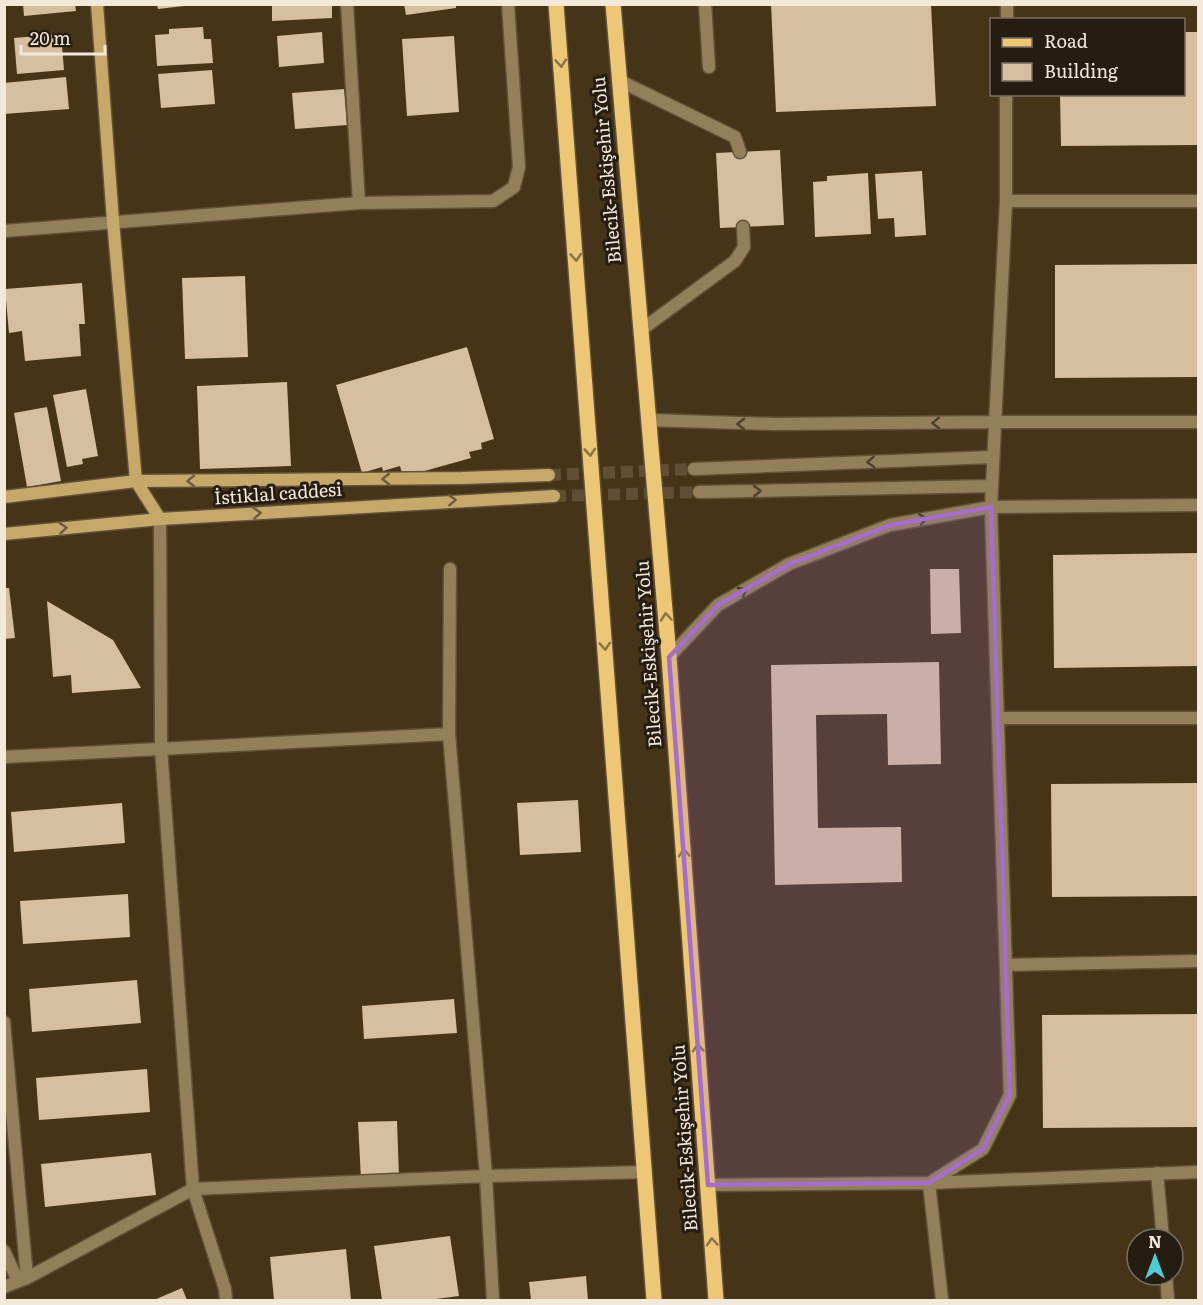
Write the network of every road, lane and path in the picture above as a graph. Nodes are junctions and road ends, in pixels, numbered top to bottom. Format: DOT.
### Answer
graph roads {
  1 [pos="97,4"];
  2 [pos="347,4"];
  3 [pos="508,4"];
  4 [pos="556,4"];
  5 [pos="613,4"];
  6 [pos="705,4"];
  7 [pos="709,67"];
  8 [pos="618,80"];
  9 [pos="1006,96"];
  10 [pos="740,152"];
  11 [pos="1005,201"];
  12 [pos="1198,201"];
  13 [pos="359,203"];
  14 [pos="113,221"];
  15 [pos="743,227"];
  16 [pos="4,231"];
  17 [pos="641,330"];
  18 [pos="650,420"];
  19 [pos="994,422"];
  20 [pos="1198,422"];
  21 [pos="992,457"];
  22 [pos="694,470"];
  23 [pos="549,475"];
  24 [pos="136,481"];
  25 [pos="991,486"];
  26 [pos="699,492"];
  27 [pos="554,495"];
  28 [pos="4,497"];
  29 [pos="1198,505"];
  30 [pos="991,507"];
  31 [pos="160,519"];
  32 [pos="4,534"];
  33 [pos="450,569"];
  34 [pos="669,657"];
  35 [pos="998,718"];
  36 [pos="1198,718"];
  37 [pos="449,734"];
  38 [pos="161,748"];
  39 [pos="4,757"];
  40 [pos="1198,962"];
  41 [pos="1006,965"];
  42 [pos="4,1022"];
  43 [pos="645,1172"];
  44 [pos="1198,1172"];
  45 [pos="1157,1173"];
  46 [pos="486,1176"];
  47 [pos="929,1183"];
  48 [pos="708,1185"];
  49 [pos="193,1189"];
  50 [pos="1162,1227"];
  51 [pos="4,1251"];
  52 [pos="22,1279"];
  53 [pos="4,1287"];
  54 [pos="226,1300"];
  55 [pos="493,1300"];
  56 [pos="654,1300"];
  57 [pos="716,1300"];
  58 [pos="942,1300"];
  1 -- 14 [label="street"];
  2 -- 13 [label="street"];
  3 -- 13 [label="street"];
  4 -- 43 [label="main road, Bilecik-Eskişehir Yolu, one-way"];
  5 -- 8 [label="main road, Bilecik-Eskişehir Yolu"];
  6 -- 7 [label="street"];
  8 -- 10 [label="street"];
  8 -- 17 [label="main road, Bilecik-Eskişehir Yolu"];
  9 -- 11 [label="street"];
  11 -- 12 [label="street"];
  11 -- 19 [label="street"];
  13 -- 14 [label="street"];
  14 -- 16 [label="street"];
  14 -- 24 [label="street"];
  15 -- 17 [label="street"];
  17 -- 18 [label="main road, Bilecik-Eskişehir Yolu"];
  19 -- 18 [label="street, one-way"];
  34 -- 18 [label="main road, Bilecik-Eskişehir Yolu, one-way"];
  19 -- 20 [label="street"];
  19 -- 21 [label="street"];
  21 -- 22 [label="street, one-way"];
  21 -- 25 [label="street"];
  23 -- 24 [label="street, one-way"];
  24 -- 28 [label="street"];
  24 -- 31 [label="street"];
  26 -- 25 [label="street, one-way"];
  25 -- 30 [label="street"];
  31 -- 27 [label="street, İstiklal caddesi, one-way"];
  29 -- 30 [label="street"];
  34 -- 30 [label="street, one-way"];
  30 -- 35 [label="street"];
  32 -- 31 [label="street, İstiklal caddesi, one-way"];
  31 -- 38 [label="street"];
  33 -- 37 [label="street"];
  48 -- 34 [label="main road, Bilecik-Eskişehir Yolu, one-way"];
  35 -- 36 [label="street"];
  35 -- 41 [label="street"];
  37 -- 38 [label="street"];
  37 -- 46 [label="street"];
  38 -- 39 [label="street"];
  38 -- 49 [label="street"];
  40 -- 41 [label="street"];
  41 -- 47 [label="street"];
  42 -- 52 [label="street"];
  43 -- 46 [label="street"];
  43 -- 56 [label="main road, Bilecik-Eskişehir Yolu"];
  44 -- 45 [label="street"];
  45 -- 47 [label="street"];
  45 -- 50 [label="street"];
  46 -- 49 [label="street"];
  46 -- 55 [label="street"];
  47 -- 48 [label="street"];
  47 -- 58 [label="street"];
  57 -- 48 [label="main road, Bilecik-Eskişehir Yolu, one-way"];
  49 -- 52 [label="street"];
  49 -- 54 [label="street"];
  51 -- 52 [label="street"];
  52 -- 53 [label="street"];
}
